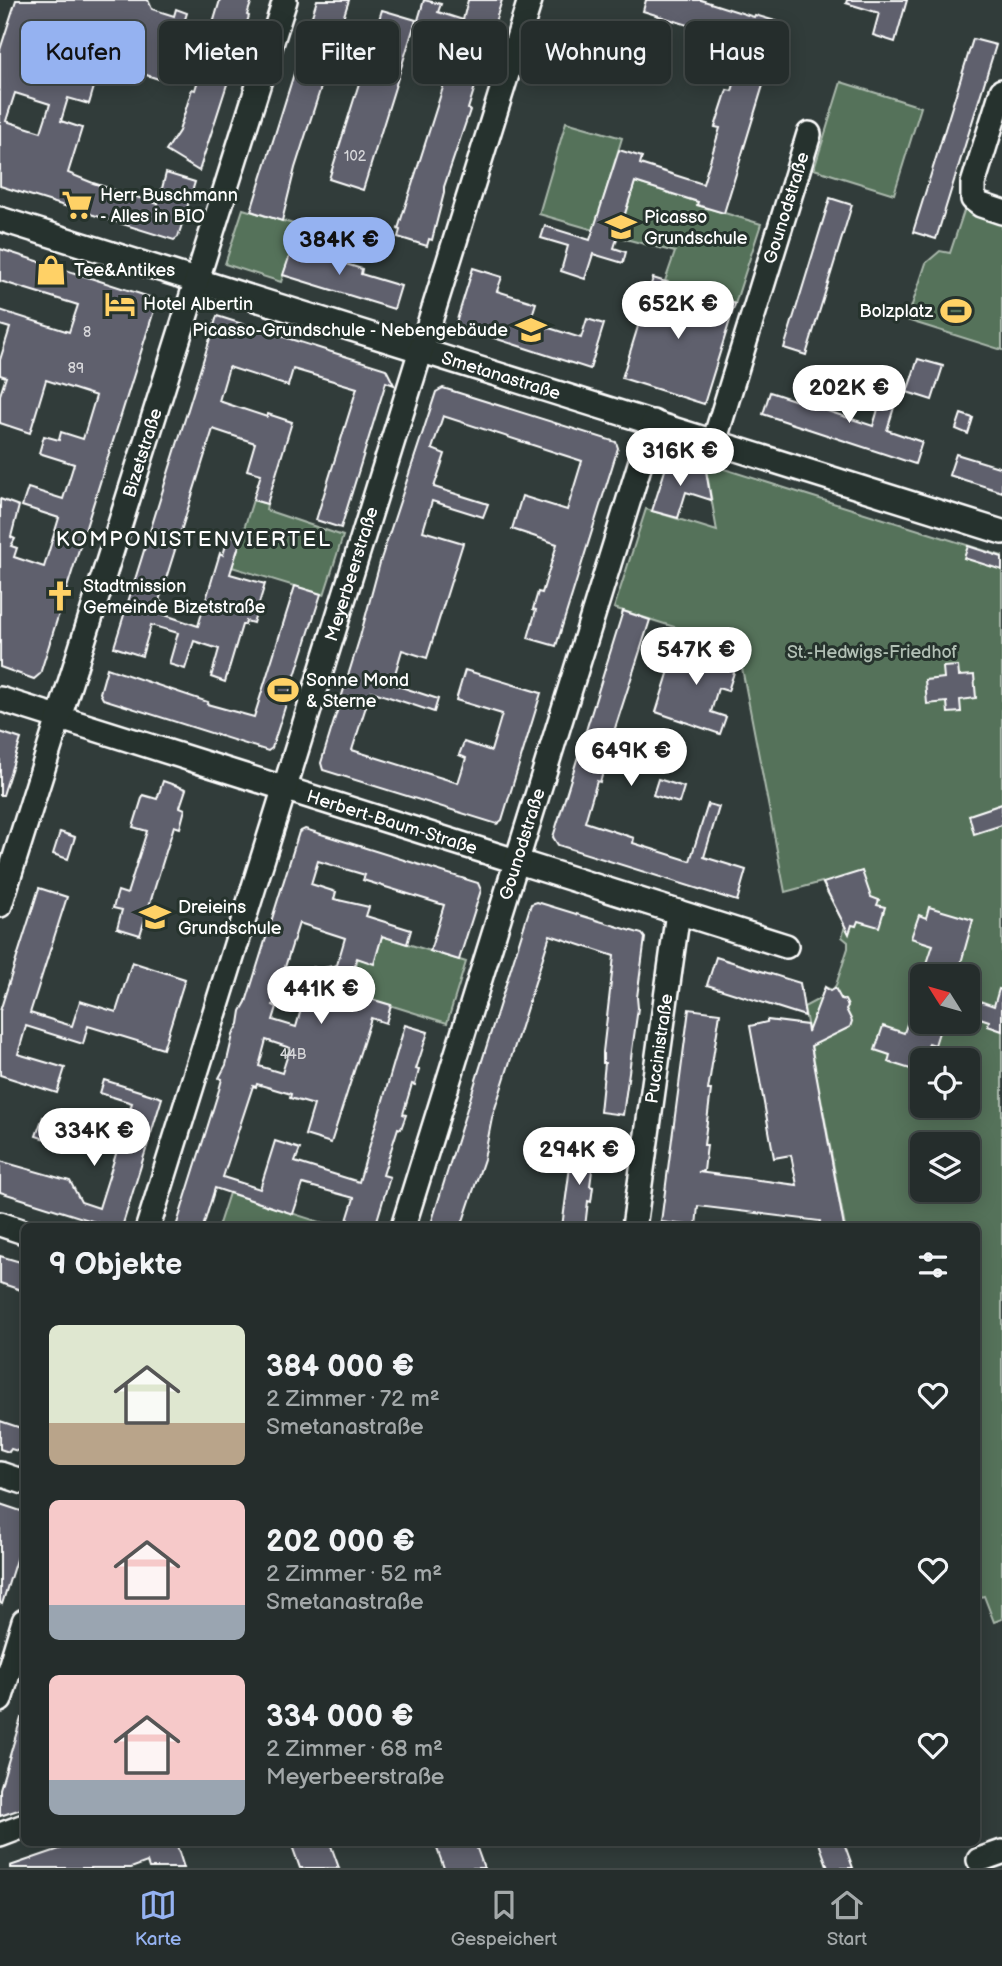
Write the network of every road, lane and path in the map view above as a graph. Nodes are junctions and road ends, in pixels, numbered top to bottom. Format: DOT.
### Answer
graph roads {
  1 [pos="285,0"];
  2 [pos="530,0"];
  3 [pos="1002,91"];
  4 [pos="809,134"];
  5 [pos="1002,212"];
  6 [pos="0,219"];
  7 [pos="198,280"];
  8 [pos="421,349"];
  9 [pos="653,422"];
  10 [pos="714,442"];
  11 [pos="1002,532"];
  12 [pos="0,699"];
  13 [pos="59,718"];
  14 [pos="284,789"];
  15 [pos="516,862"];
  16 [pos="0,905"];
  17 [pos="678,912"];
  18 [pos="786,946"];
  19 [pos="149,1223"];
  20 [pos="404,1223"];
  21 [pos="635,1223"];
  22 [pos="0,1224"];
  23 [pos="21,1230"];
  24 [pos="0,1474"];
  25 [pos="21,1481"];
  26 [pos="21,1631"];
  27 [pos="0,1700"];
  28 [pos="21,1827"];
  29 [pos="0,1835"];
  30 [pos="1002,1852"];
  31 [pos="979,1860"];
  1 -- 7 [label="street, Bizetstraße"];
  2 -- 8 [label="street, Meyerbeerstraße"];
  3 -- 5 [label="street"];
  4 -- 10 [label="street, Gounodstraße"];
  6 -- 7 [label="street, Smetanastraße"];
  7 -- 8 [label="street, Smetanastraße"];
  7 -- 13 [label="street, Bizetstraße"];
  8 -- 9 [label="street, Smetanastraße"];
  8 -- 14 [label="street, Meyerbeerstraße"];
  9 -- 10 [label="street, Smetanastraße"];
  9 -- 15 [label="street, Gounodstraße"];
  10 -- 11 [label="street, Smetanastraße"];
  12 -- 13 [label="street, Herbert-Baum-Straße"];
  13 -- 14 [label="street, Herbert-Baum-Straße"];
  13 -- 16 [label="street, Bizetstraße"];
  14 -- 15 [label="street, Herbert-Baum-Straße"];
  14 -- 19 [label="street, Meyerbeerstraße"];
  15 -- 17 [label="street, Herbert-Baum-Straße"];
  15 -- 20 [label="street, Gounodstraße"];
  17 -- 18 [label="street, Herbert-Baum-Straße"];
  17 -- 21 [label="street, Puccinistraße"];
  22 -- 23 [label="street"];
  24 -- 25 [label="street"];
  26 -- 27 [label="street"];
  28 -- 29 [label="street"];
  30 -- 31 [label="street"];
}
